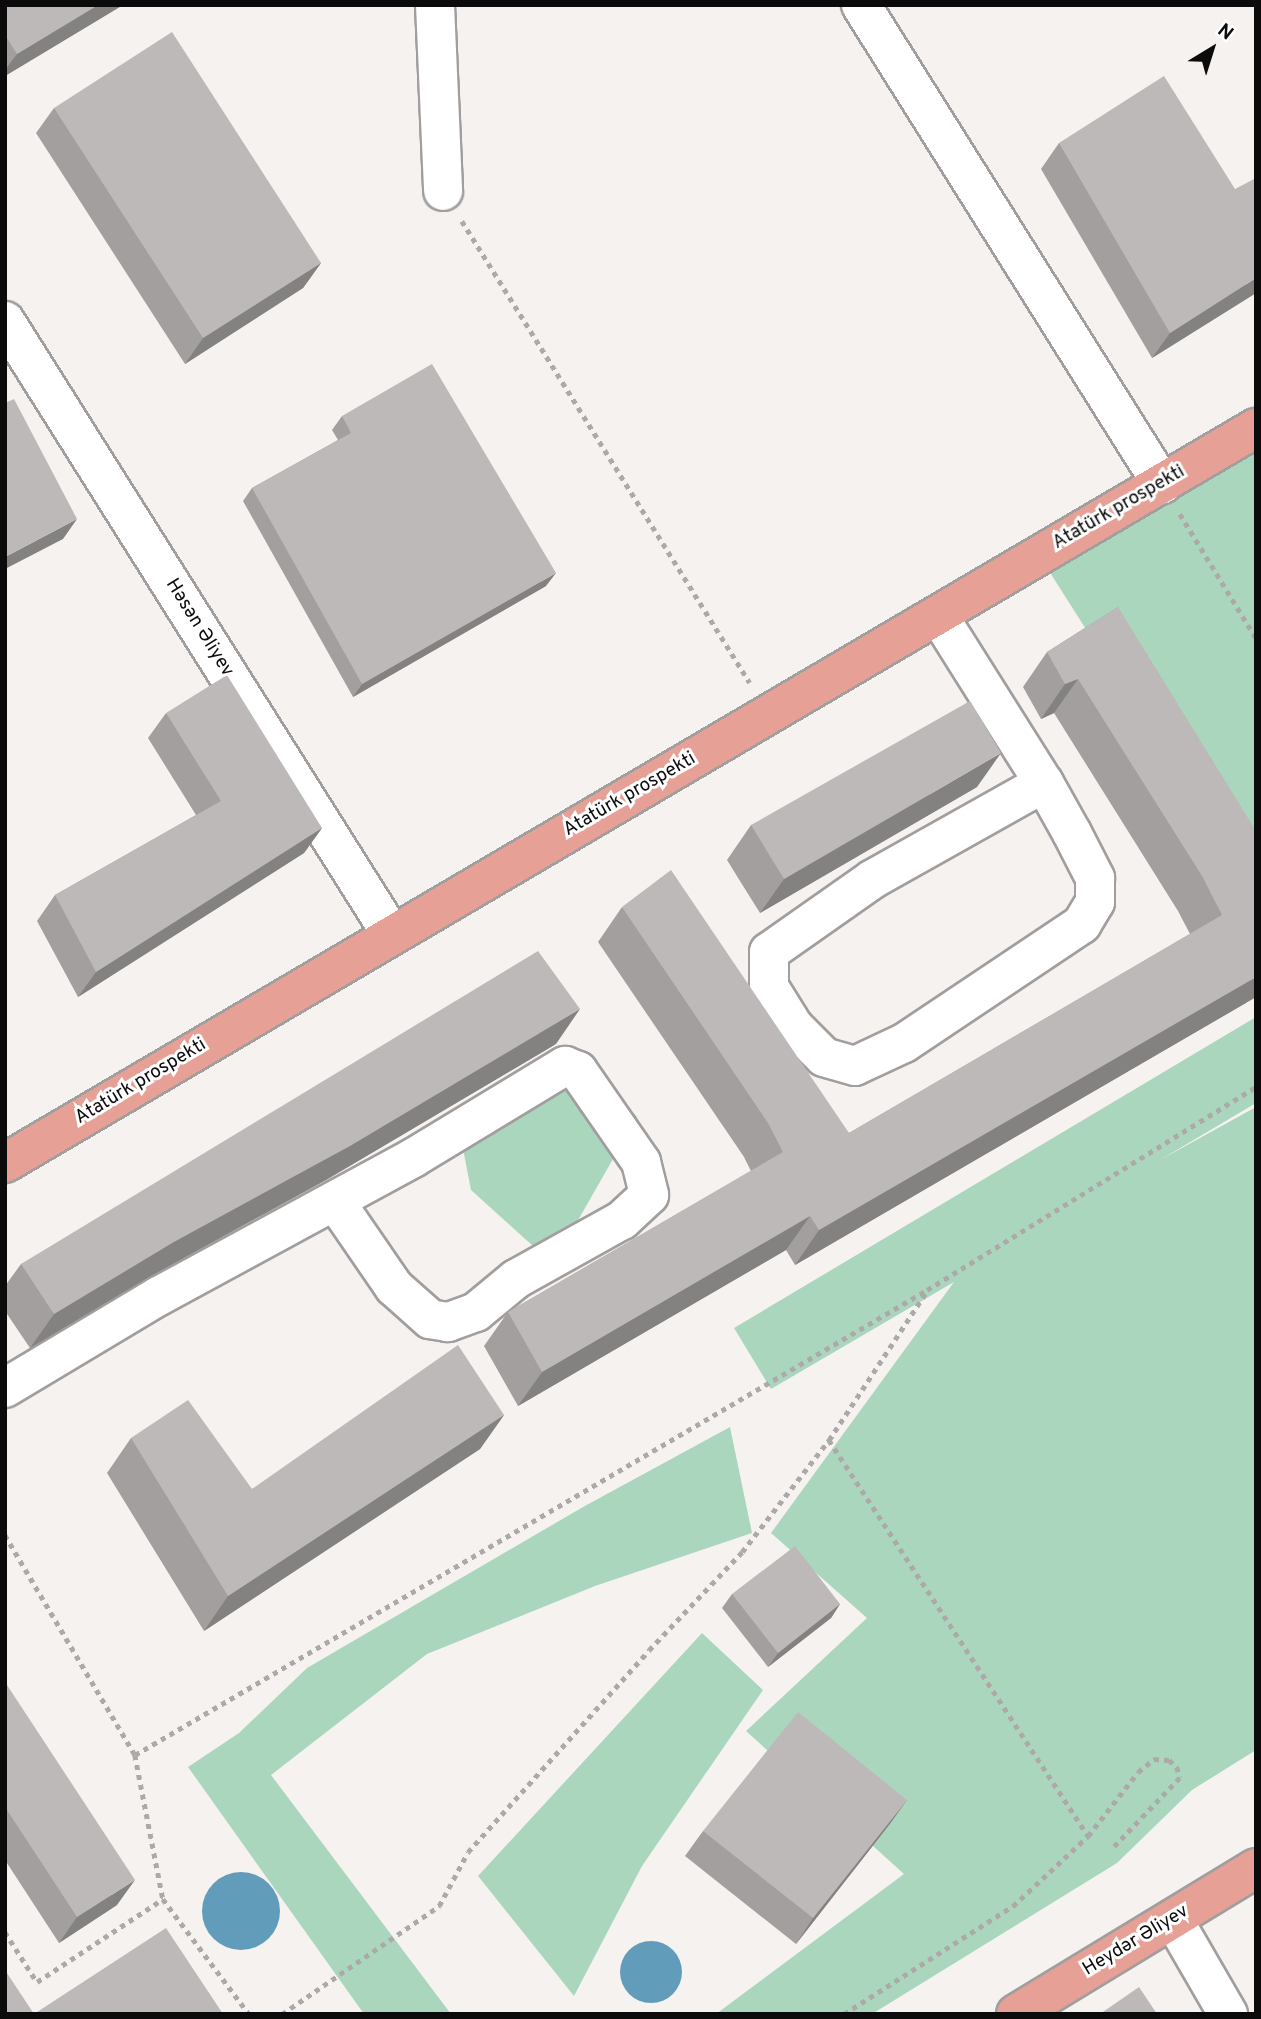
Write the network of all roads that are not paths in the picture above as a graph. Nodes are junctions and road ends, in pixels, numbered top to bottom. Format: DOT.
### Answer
graph roads {
  1 [pos="435,5"];
  2 [pos="861,5"];
  3 [pos="443,191"];
  4 [pos="5,321"];
  5 [pos="1256,429"];
  6 [pos="1162,484"];
  7 [pos="939,615"];
  8 [pos="1044,783"];
  9 [pos="392,935"];
  10 [pos="5,1163"];
  11 [pos="335,1201"];
  12 [pos="5,1388"];
  13 [pos="1256,1868"];
  14 [pos="1174,1919"];
  15 [pos="1016,2014"];
  16 [pos="1228,2014"];
  1 -- 3 [label="street"];
  2 -- 6 [label="street"];
  4 -- 9 [label="street, Həsən Əliyev"];
  5 -- 6 [label="main road, Atatürk prospekti"];
  6 -- 7 [label="main road, Atatürk prospekti"];
  7 -- 8 [label="street"];
  7 -- 9 [label="main road, Atatürk prospekti"];
  8 -- 8 [label="street"];
  9 -- 10 [label="main road, Atatürk prospekti"];
  11 -- 11 [label="street"];
  11 -- 12 [label="street"];
  13 -- 14 [label="main road, Heydər Əliyev"];
  14 -- 15 [label="main road, Heydər Əliyev"];
  14 -- 16 [label="street"];
}
